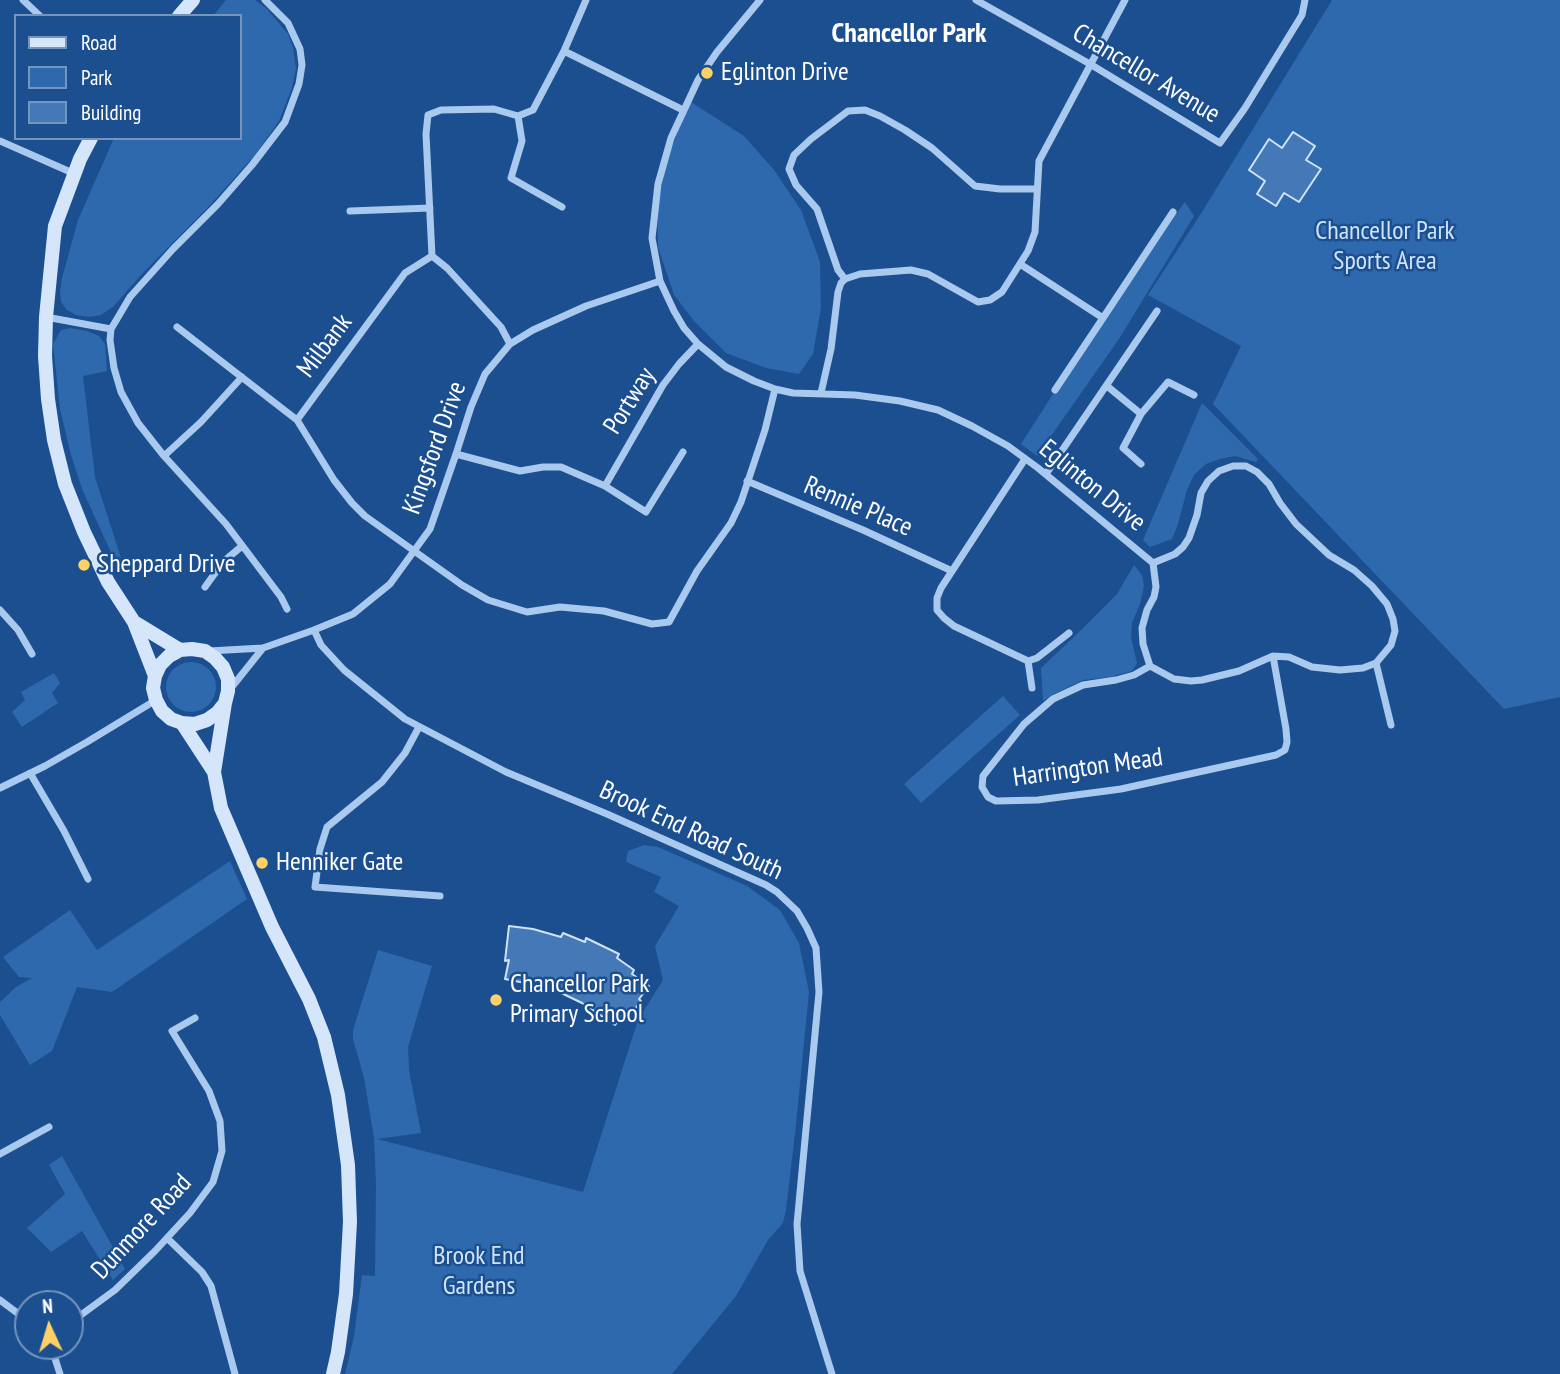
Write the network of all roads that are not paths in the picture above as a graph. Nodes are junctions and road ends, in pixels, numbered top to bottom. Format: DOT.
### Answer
graph roads {
  1 [pos="23,0"];
  2 [pos="194,0"];
  3 [pos="265,0"];
  4 [pos="586,0"];
  5 [pos="760,0"];
  6 [pos="976,0"];
  7 [pos="1125,0"];
  8 [pos="1305,0"];
  9 [pos="38,14"];
  10 [pos="181,14"];
  11 [pos="564,51"];
  12 [pos="1090,64"];
  13 [pos="683,110"];
  14 [pos="518,116"];
  15 [pos="89,140"];
  16 [pos="0,141"];
  17 [pos="75,174"];
  18 [pos="1037,188"];
  19 [pos="562,207"];
  20 [pos="430,208"];
  21 [pos="350,211"];
  22 [pos="1173,212"];
  23 [pos="432,256"];
  24 [pos="1020,264"];
  25 [pos="845,279"];
  26 [pos="660,281"];
  27 [pos="1157,311"];
  28 [pos="46,317"];
  29 [pos="1103,318"];
  30 [pos="177,327"];
  31 [pos="111,328"];
  32 [pos="510,344"];
  33 [pos="698,344"];
  34 [pos="242,377"];
  35 [pos="1107,386"];
  36 [pos="775,389"];
  37 [pos="1055,390"];
  38 [pos="821,393"];
  39 [pos="1194,395"];
  40 [pos="1141,414"];
  41 [pos="296,420"];
  42 [pos="683,453"];
  43 [pos="456,454"];
  44 [pos="164,456"];
  45 [pos="1025,459"];
  46 [pos="1141,464"];
  47 [pos="1046,474"];
  48 [pos="747,481"];
  49 [pos="605,486"];
  50 [pos="242,546"];
  51 [pos="414,552"];
  52 [pos="1153,563"];
  53 [pos="952,571"];
  54 [pos="205,587"];
  55 [pos="287,609"];
  56 [pos="0,610"];
  57 [pos="134,622"];
  58 [pos="314,630"];
  59 [pos="1069,634"];
  60 [pos="263,648"];
  61 [pos="180,650"];
  62 [pos="205,651"];
  63 [pos="32,654"];
  64 [pos="1273,656"];
  65 [pos="1028,661"];
  66 [pos="1376,663"];
  67 [pos="1150,666"];
  68 [pos="155,676"];
  69 [pos="1032,688"];
  70 [pos="226,697"];
  71 [pos="156,700"];
  72 [pos="183,723"];
  73 [pos="1391,725"];
  74 [pos="419,727"];
  75 [pos="214,772"];
  76 [pos="30,773"];
  77 [pos="0,788"];
  78 [pos="88,879"];
  79 [pos="440,896"];
  80 [pos="195,1018"];
  81 [pos="49,1127"];
  82 [pos="0,1154"];
  83 [pos="167,1238"];
  84 [pos="84,1313"];
  85 [pos="235,1374"];
  86 [pos="333,1374"];
  87 [pos="832,1374"];
  1 -- 9 [label="street"];
  2 -- 10 [label="street"];
  3 -- 31 [label="street"];
  4 -- 11 [label="street"];
  5 -- 13 [label="street, Eglinton Drive"];
  6 -- 12 [label="street, Chancellor Avenue"];
  7 -- 12 [label="street"];
  8 -- 12 [label="street, Chancellor Avenue"];
  11 -- 13 [label="street"];
  11 -- 14 [label="street"];
  12 -- 18 [label="street"];
  13 -- 26 [label="street, Eglinton Drive"];
  14 -- 19 [label="street"];
  14 -- 20 [label="street"];
  15 -- 17 [label="street"];
  16 -- 17 [label="street"];
  17 -- 28 [label="street"];
  18 -- 24 [label="street"];
  18 -- 25 [label="street"];
  20 -- 21 [label="street"];
  20 -- 23 [label="street"];
  22 -- 29 [label="street"];
  23 -- 32 [label="street"];
  23 -- 41 [label="street, Milbank"];
  24 -- 25 [label="street"];
  24 -- 29 [label="street"];
  25 -- 38 [label="street"];
  26 -- 32 [label="street, Kingsford Drive"];
  26 -- 33 [label="street, Eglinton Drive"];
  27 -- 35 [label="street"];
  28 -- 31 [label="street"];
  28 -- 57 [label="street"];
  29 -- 37 [label="street"];
  30 -- 34 [label="street"];
  31 -- 44 [label="street"];
  32 -- 43 [label="street, Kingsford Drive"];
  33 -- 36 [label="street, Eglinton Drive"];
  33 -- 49 [label="street, Portway"];
  34 -- 41 [label="street"];
  34 -- 44 [label="street"];
  35 -- 40 [label="street"];
  35 -- 47 [label="street"];
  36 -- 38 [label="street, Eglinton Drive"];
  36 -- 48 [label="street"];
  38 -- 45 [label="street, Eglinton Drive"];
  39 -- 40 [label="street"];
  40 -- 46 [label="street"];
  41 -- 51 [label="street"];
  42 -- 49 [label="street"];
  43 -- 49 [label="street"];
  43 -- 51 [label="street, Kingsford Drive"];
  44 -- 50 [label="street"];
  45 -- 47 [label="street, Eglinton Drive"];
  45 -- 53 [label="street"];
  47 -- 52 [label="street, Eglinton Drive"];
  48 -- 51 [label="street"];
  48 -- 53 [label="street, Rennie Place"];
  50 -- 54 [label="street"];
  50 -- 55 [label="street"];
  51 -- 58 [label="street, Kingsford Drive"];
  52 -- 66 [label="street, Eglinton Drive"];
  52 -- 67 [label="street, Eglinton Drive"];
  53 -- 65 [label="street"];
  56 -- 63 [label="street"];
  57 -- 61 [label="street"];
  57 -- 68 [label="street"];
  58 -- 60 [label="street, Kingsford Drive"];
  58 -- 74 [label="street, Brook End Road South"];
  59 -- 65 [label="street"];
  60 -- 62 [label="street, Kingsford Drive"];
  60 -- 70 [label="street"];
  61 -- 62 [label="street"];
  61 -- 68 [label="street"];
  62 -- 70 [label="street"];
  64 -- 66 [label="street"];
  64 -- 67 [label="street"];
  64 -- 67 [label="street, Harrington Mead"];
  65 -- 69 [label="street"];
  66 -- 73 [label="street"];
  68 -- 71 [label="street"];
  70 -- 72 [label="street"];
  70 -- 75 [label="street"];
  71 -- 72 [label="street"];
  71 -- 76 [label="street"];
  72 -- 75 [label="street"];
  74 -- 79 [label="street"];
  74 -- 87 [label="street, Brook End Road South"];
  75 -- 86 [label="street"];
  76 -- 77 [label="street"];
  76 -- 78 [label="street"];
  80 -- 83 [label="street, Dunmore Road"];
  81 -- 82 [label="street"];
  83 -- 84 [label="street, Dunmore Road"];
  83 -- 85 [label="street"];
}
